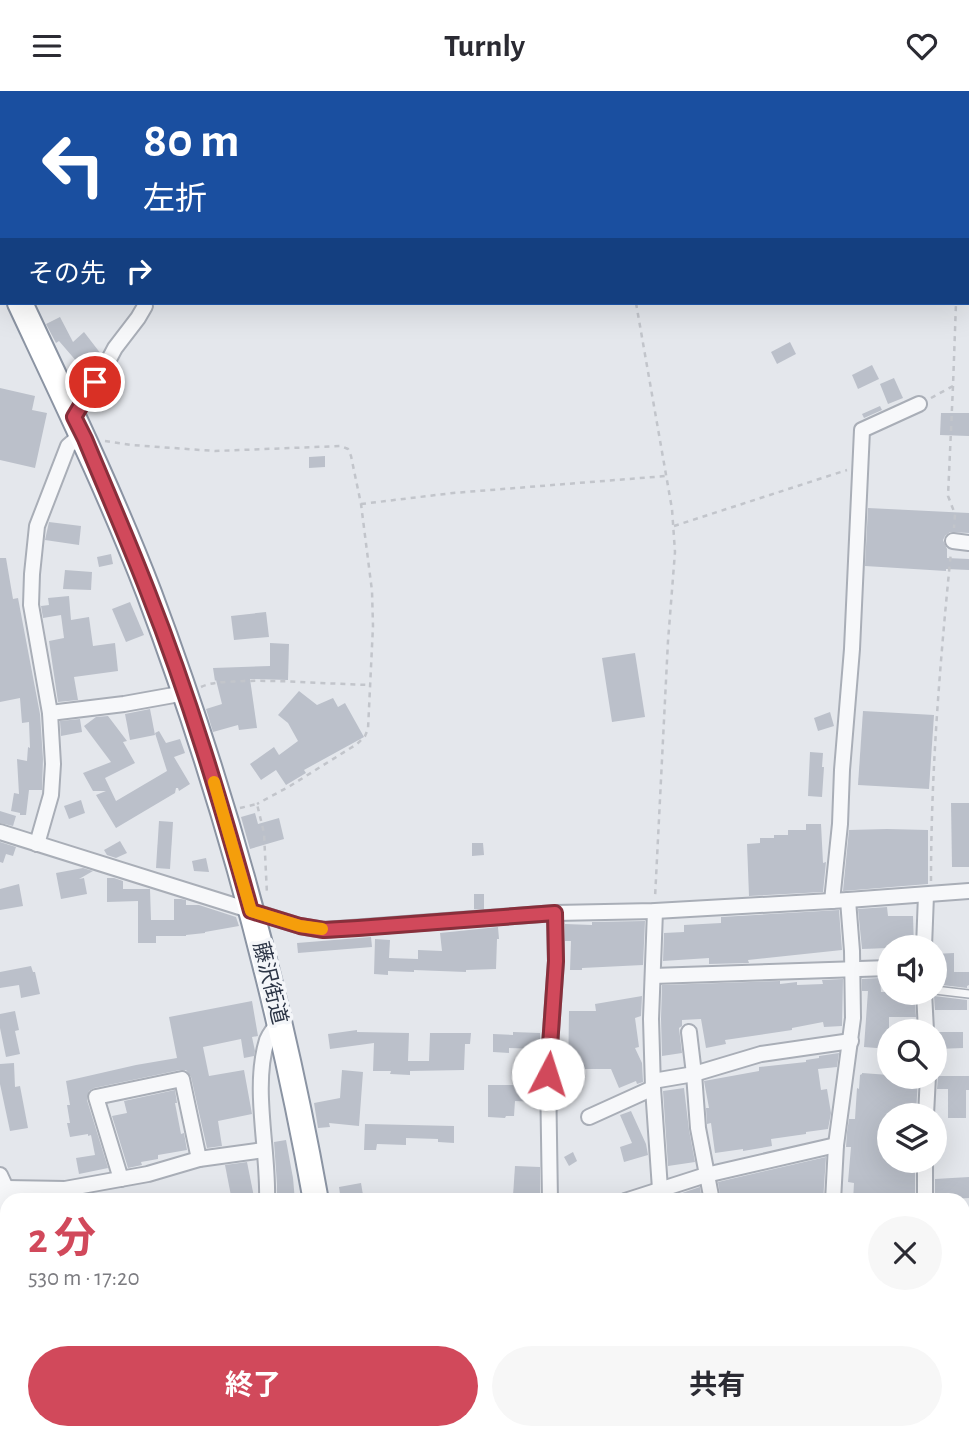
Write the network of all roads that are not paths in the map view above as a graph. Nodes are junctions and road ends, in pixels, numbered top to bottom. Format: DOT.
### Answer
graph roads {
  1 [pos="21,305"];
  2 [pos="145,306"];
  3 [pos="919,404"];
  4 [pos="80,430"];
  5 [pos="953,541"];
  6 [pos="969,543"];
  7 [pos="185,694"];
  8 [pos="50,713"];
  9 [pos="0,832"];
  10 [pos="37,844"];
  11 [pos="969,891"];
  12 [pos="928,895"];
  13 [pos="848,900"];
  14 [pos="832,901"];
  15 [pos="654,911"];
  16 [pos="555,913"];
  17 [pos="260,914"];
  18 [pos="925,935"];
  19 [pos="877,969"];
  20 [pos="852,970"];
  21 [pos="653,976"];
  22 [pos="947,991"];
  23 [pos="969,994"];
  24 [pos="280,1022"];
  25 [pos="689,1032"];
  26 [pos="851,1041"];
  27 [pos="694,1074"];
  28 [pos="653,1084"];
  29 [pos="589,1117"];
  30 [pos="836,1145"];
  31 [pos="264,1150"];
  32 [pos="199,1159"];
  33 [pos="925,1173"];
  34 [pos="706,1175"];
  35 [pos="121,1179"];
  36 [pos="3,1182"];
  37 [pos="660,1189"];
  38 [pos="267,1193"];
  39 [pos="315,1193"];
  40 [pos="550,1193"];
  41 [pos="648,1193"];
  42 [pos="710,1193"];
  43 [pos="833,1193"];
  44 [pos="925,1193"];
  45 [pos="757,1440"];
  46 [pos="764,1440"];
  47 [pos="904,1440"];
  1 -- 4 [label="highway, 藤沢街道"];
  2 -- 4 [label="street"];
  3 -- 14 [label="street"];
  4 -- 7 [label="highway, 藤沢街道"];
  4 -- 8 [label="street"];
  5 -- 6 [label="street"];
  7 -- 8 [label="street"];
  7 -- 17 [label="highway, 藤沢街道"];
  8 -- 10 [label="street"];
  9 -- 10 [label="street"];
  10 -- 17 [label="street"];
  11 -- 12 [label="street"];
  12 -- 13 [label="street"];
  12 -- 18 [label="street"];
  13 -- 14 [label="street"];
  13 -- 20 [label="street"];
  14 -- 15 [label="street"];
  15 -- 16 [label="street"];
  15 -- 21 [label="street"];
  16 -- 17 [label="street"];
  16 -- 40 [label="street"];
  17 -- 24 [label="highway, 藤沢街道"];
  19 -- 20 [label="street"];
  20 -- 21 [label="street"];
  20 -- 26 [label="street"];
  21 -- 28 [label="street"];
  22 -- 23 [label="lane"];
  24 -- 31 [label="street"];
  24 -- 39 [label="highway, 藤沢街道"];
  25 -- 27 [label="street"];
  26 -- 27 [label="street"];
  26 -- 30 [label="street"];
  27 -- 28 [label="street"];
  27 -- 34 [label="street"];
  28 -- 29 [label="street"];
  28 -- 37 [label="street"];
  30 -- 34 [label="street"];
  30 -- 43 [label="street"];
  31 -- 32 [label="street"];
  31 -- 38 [label="street"];
  32 -- 35 [label="street"];
  32 -- 35 [label="street"];
  33 -- 44 [label="street"];
  34 -- 37 [label="street"];
  34 -- 42 [label="street"];
  35 -- 36 [label="street"];
  37 -- 41 [label="street"];
  45 -- 46 [label="street"];
  46 -- 47 [label="street"];
}
